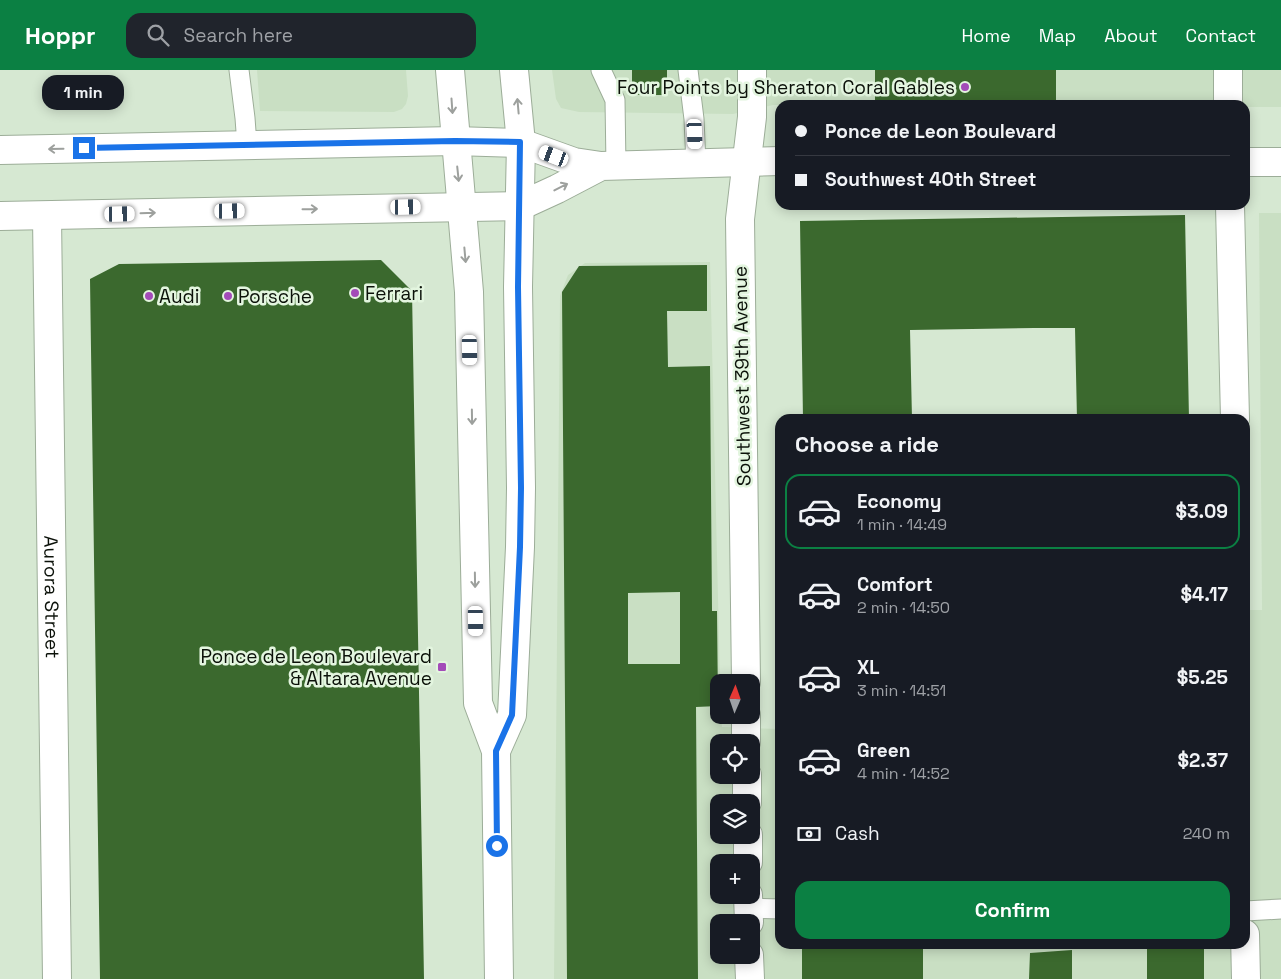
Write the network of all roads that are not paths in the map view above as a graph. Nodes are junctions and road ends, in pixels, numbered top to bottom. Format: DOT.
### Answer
graph roads {
  1 [pos="238,70"];
  2 [pos="450,70"];
  3 [pos="514,70"];
  4 [pos="601,70"];
  5 [pos="688,70"];
  6 [pos="752,70"];
  7 [pos="1228,70"];
  8 [pos="1228,100"];
  9 [pos="455,141"];
  10 [pos="520,142"];
  11 [pos="247,145"];
  12 [pos="0,150"];
  13 [pos="775,161"];
  14 [pos="746,162"];
  15 [pos="1250,162"];
  16 [pos="1281,162"];
  17 [pos="696,164"];
  18 [pos="609,166"];
  19 [pos="461,206"];
  20 [pos="520,206"];
  21 [pos="1230,210"];
  22 [pos="0,216"];
  23 [pos="47,216"];
  24 [pos="1235,414"];
  25 [pos="746,674"];
  26 [pos="496,751"];
  27 [pos="775,908"];
  28 [pos="749,909"];
  29 [pos="1281,909"];
  30 [pos="1250,911"];
  31 [pos="1245,949"];
  32 [pos="749,964"];
  33 [pos="57,979"];
  34 [pos="499,979"];
  35 [pos="750,979"];
  36 [pos="1246,979"];
  1 -- 11 [label="lane"];
  2 -- 9 [label="street, one-way"];
  10 -- 3 [label="street, one-way"];
  4 -- 18 [label="lane"];
  5 -- 17 [label="lane"];
  6 -- 14 [label="street, Southwest 39th Avenue"];
  7 -- 8 [label="street"];
  9 -- 10 [label="street"];
  9 -- 11 [label="street"];
  9 -- 19 [label="street, one-way"];
  10 -- 18 [label="street"];
  10 -- 20 [label="street"];
  11 -- 12 [label="street, one-way"];
  13 -- 14 [label="street"];
  14 -- 17 [label="street"];
  14 -- 25 [label="street, Southwest 39th Avenue"];
  15 -- 16 [label="street"];
  17 -- 18 [label="street"];
  20 -- 18 [label="street, one-way"];
  19 -- 20 [label="street"];
  23 -- 19 [label="street, one-way"];
  19 -- 26 [label="street, one-way"];
  20 -- 26 [label="street"];
  21 -- 24 [label="street"];
  22 -- 23 [label="street"];
  23 -- 33 [label="street, Aurora Street"];
  26 -- 34 [label="street"];
  27 -- 28 [label="lane"];
  29 -- 30 [label="lane"];
  31 -- 36 [label="street"];
  32 -- 35 [label="street"];
}
